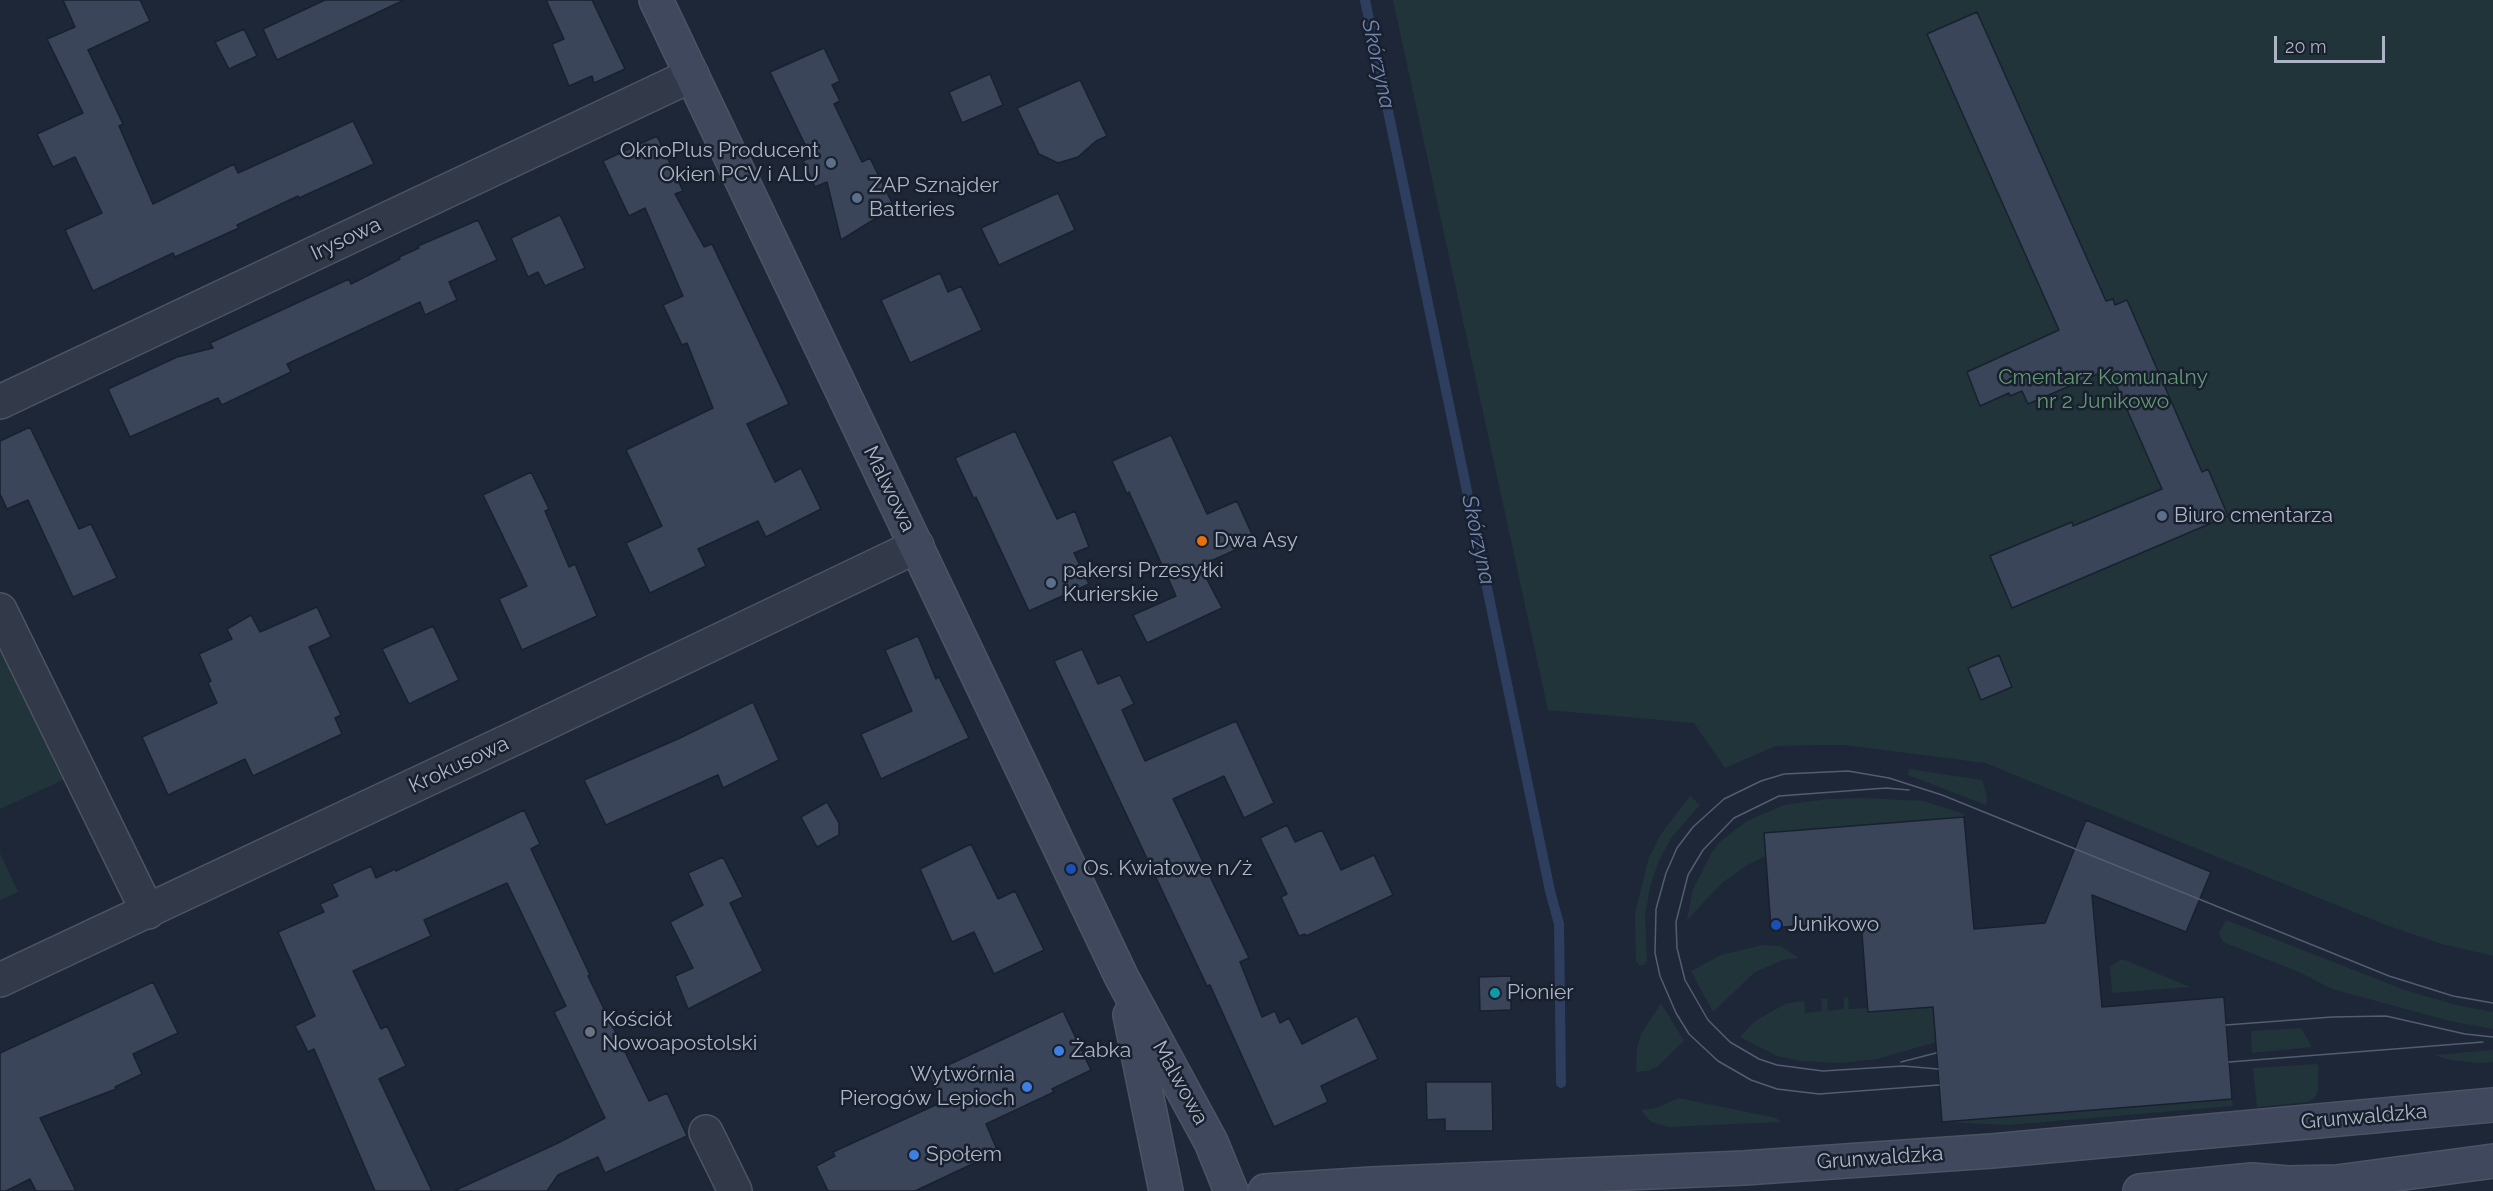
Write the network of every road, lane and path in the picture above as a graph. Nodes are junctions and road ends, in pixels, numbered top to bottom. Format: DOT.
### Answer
graph roads {
  1 [pos="656,0"];
  2 [pos="692,75"];
  3 [pos="0,402"];
  4 [pos="917,546"];
  5 [pos="0,610"];
  6 [pos="148,912"];
  7 [pos="1122,978"];
  8 [pos="0,980"];
  9 [pos="2493,1105"];
  10 [pos="706,1132"];
  11 [pos="2493,1161"];
  12 [pos="735,1191"];
  13 [pos="1167,1191"];
  14 [pos="1231,1191"];
  15 [pos="1265,1191"];
  16 [pos="2140,1191"];
  1 -- 2 [label="street, Malwowa"];
  2 -- 3 [label="street, Irysowa"];
  2 -- 4 [label="street, Malwowa"];
  4 -- 6 [label="street, Krokusowa"];
  4 -- 7 [label="street, Malwowa"];
  5 -- 6 [label="street"];
  6 -- 8 [label="street, Krokusowa"];
  7 -- 13 [label="street, Malwowa"];
  7 -- 14 [label="street, Malwowa"];
  9 -- 15 [label="street, Grunwaldzka"];
  10 -- 12 [label="street"];
  11 -- 16 [label="street"];
}
